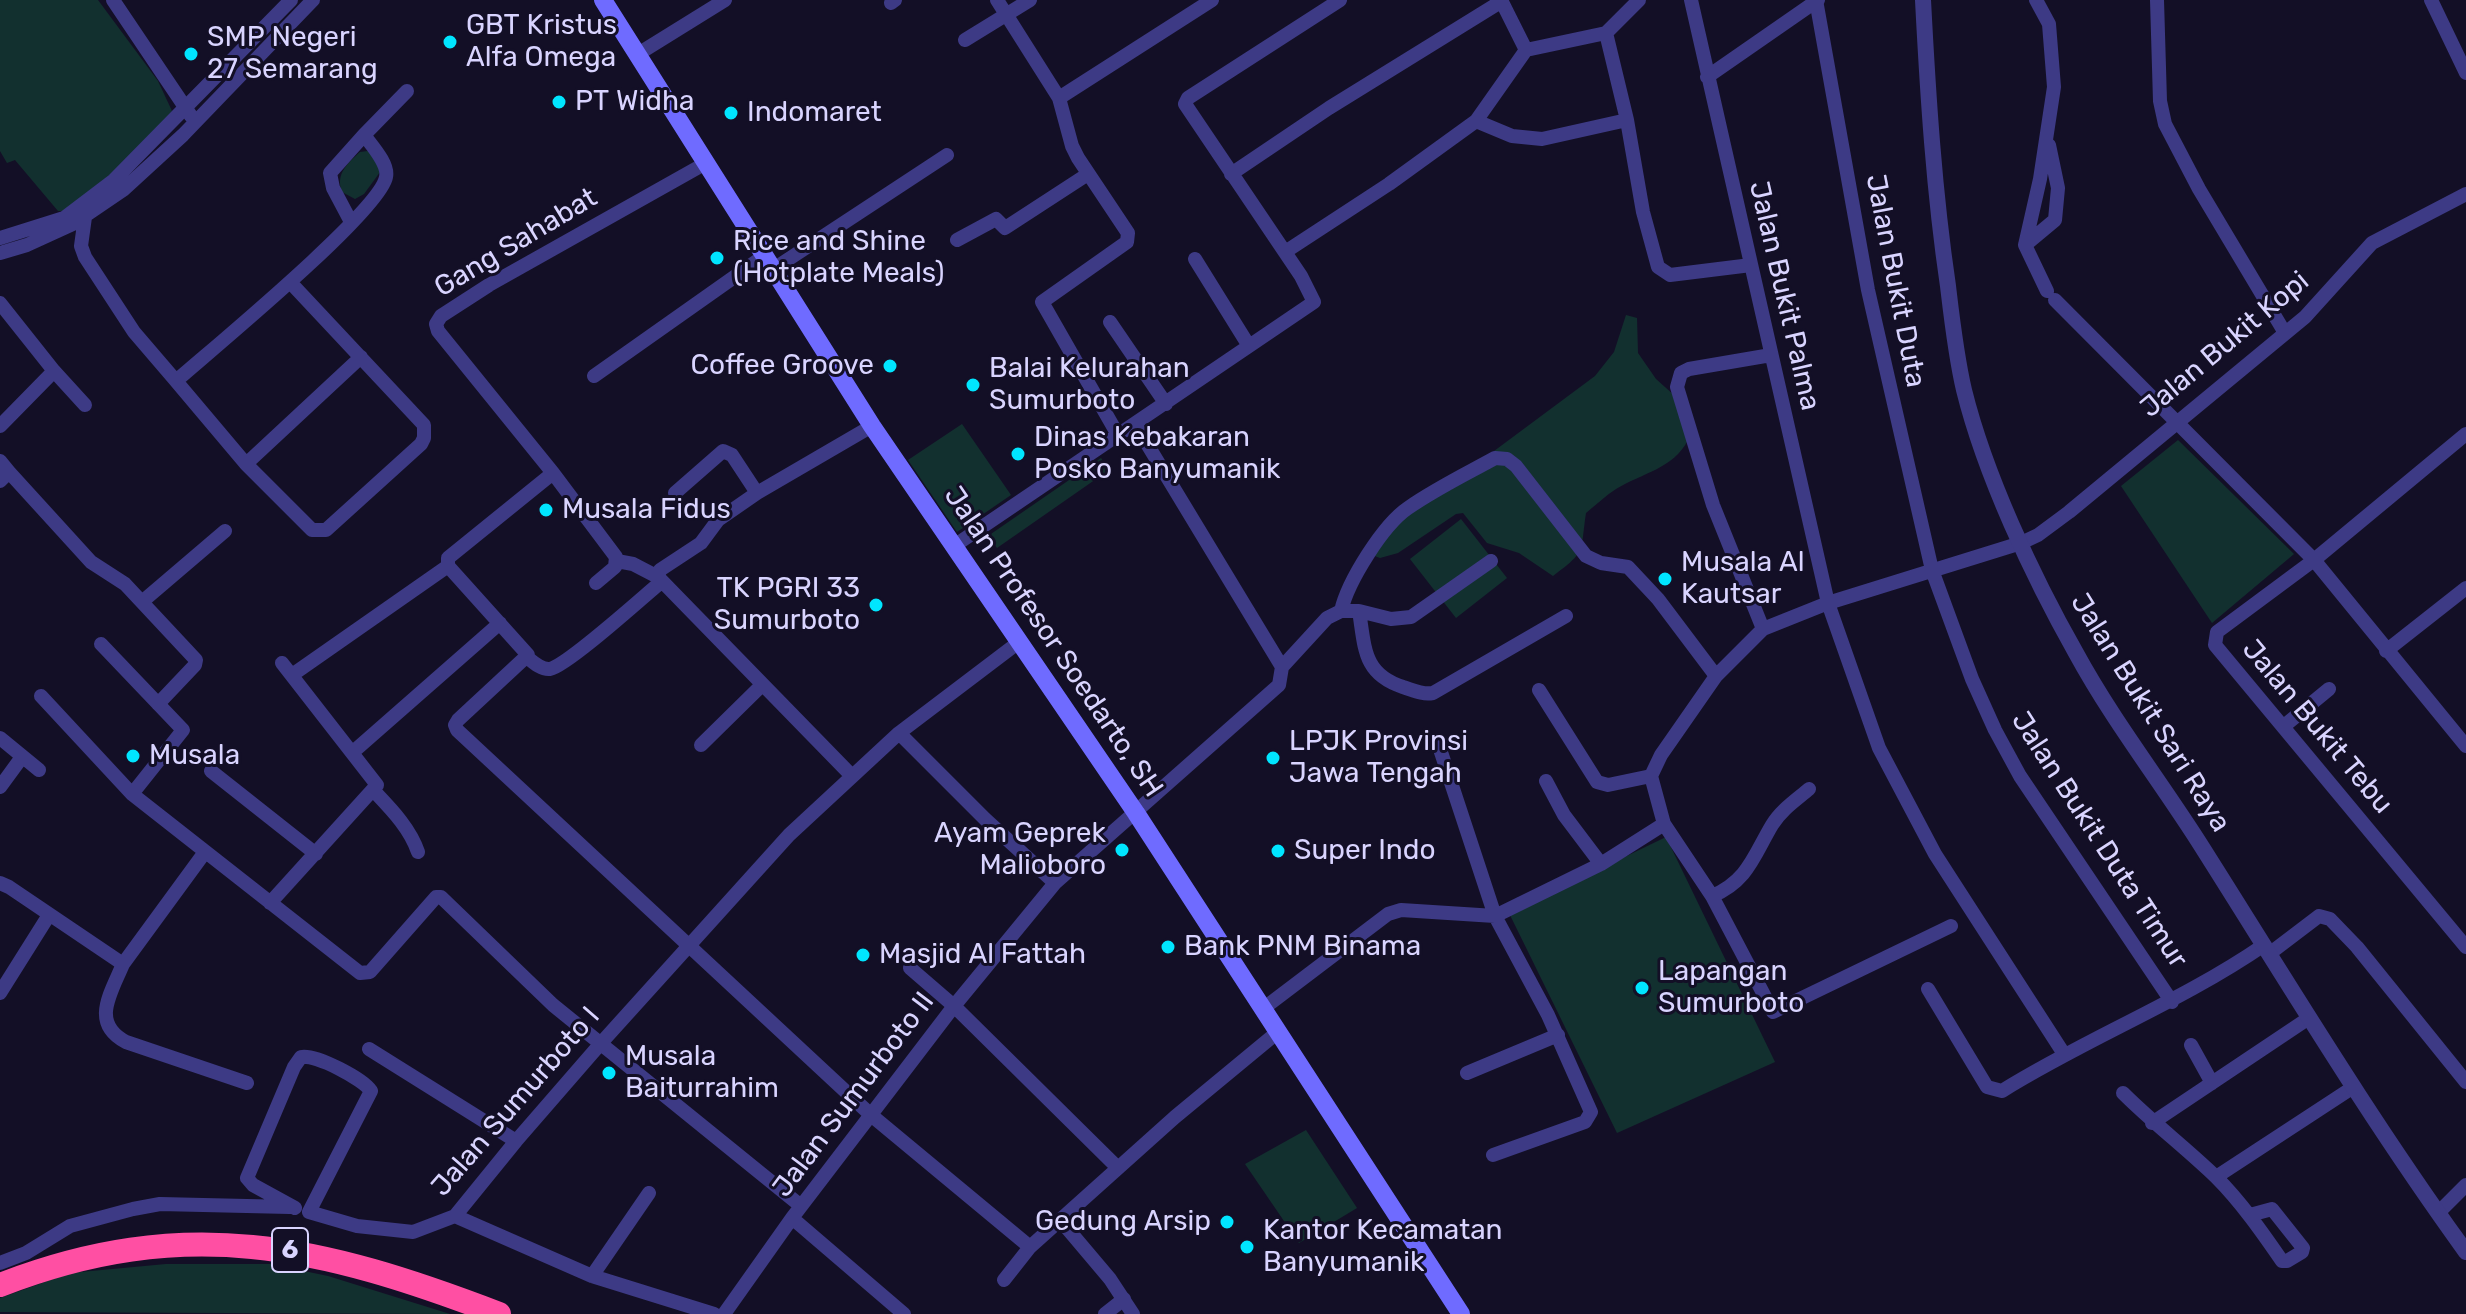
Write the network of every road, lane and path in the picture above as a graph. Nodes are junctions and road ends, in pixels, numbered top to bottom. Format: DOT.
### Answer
graph roads {
  1 [pos="113,0"];
  2 [pos="291,0"];
  3 [pos="313,0"];
  4 [pos="603,0"];
  5 [pos="725,0"];
  6 [pos="997,0"];
  7 [pos="1030,0"];
  8 [pos="1212,0"];
  9 [pos="1340,0"];
  10 [pos="1501,0"];
  11 [pos="1691,0"];
  12 [pos="1817,0"];
  13 [pos="1923,0"];
  14 [pos="2036,0"];
  15 [pos="2157,0"];
  16 [pos="2431,0"];
  17 [pos="1631,4"];
  18 [pos="1006,14"];
  19 [pos="1606,33"];
  20 [pos="267,37"];
  21 [pos="965,40"];
  22 [pos="1526,50"];
  23 [pos="638,54"];
  24 [pos="2466,73"];
  25 [pos="1707,77"];
  26 [pos="407,91"];
  27 [pos="1059,98"];
  28 [pos="185,110"];
  29 [pos="1627,120"];
  30 [pos="1476,121"];
  31 [pos="196,122"];
  32 [pos="364,135"];
  33 [pos="2047,136"];
  34 [pos="947,155"];
  35 [pos="706,163"];
  36 [pos="1088,174"];
  37 [pos="1231,174"];
  38 [pos="118,185"];
  39 [pos="2466,194"];
  40 [pos="85,217"];
  41 [pos="351,222"];
  42 [pos="957,240"];
  43 [pos="2025,245"];
  44 [pos="1,247"];
  45 [pos="1285,252"];
  46 [pos="1195,259"];
  47 [pos="768,263"];
  48 [pos="1751,265"];
  49 [pos="290,282"];
  50 [pos="0,303"];
  51 [pos="1110,322"];
  52 [pos="2285,333"];
  53 [pos="1249,346"];
  54 [pos="1771,355"];
  55 [pos="361,357"];
  56 [pos="54,371"];
  57 [pos="594,376"];
  58 [pos="176,381"];
  59 [pos="1166,404"];
  60 [pos="85,405"];
  61 [pos="2176,422"];
  62 [pos="1135,424"];
  63 [pos="0,426"];
  64 [pos="872,426"];
  65 [pos="2466,434"];
  66 [pos="1118,435"];
  67 [pos="246,464"];
  68 [pos="3,471"];
  69 [pos="553,473"];
  70 [pos="675,493"];
  71 [pos="757,493"];
  72 [pos="225,531"];
  73 [pos="2021,543"];
  74 [pos="954,546"];
  75 [pos="2314,560"];
  76 [pos="617,561"];
  77 [pos="1491,561"];
  78 [pos="448,566"];
  79 [pos="1932,570"];
  80 [pos="659,579"];
  81 [pos="596,583"];
  82 [pos="2466,588"];
  83 [pos="143,601"];
  84 [pos="1828,603"];
  85 [pos="1341,611"];
  86 [pos="1359,611"];
  87 [pos="1566,616"];
  88 [pos="500,623"];
  89 [pos="1763,629"];
  90 [pos="1019,642"];
  91 [pos="101,644"];
  92 [pos="2386,651"];
  93 [pos="528,658"];
  94 [pos="1282,667"];
  95 [pos="1716,676"];
  96 [pos="762,685"];
  97 [pos="2329,689"];
  98 [pos="1539,690"];
  99 [pos="41,696"];
  100 [pos="158,704"];
  101 [pos="2284,726"];
  102 [pos="899,733"];
  103 [pos="0,738"];
  104 [pos="1438,743"];
  105 [pos="701,745"];
  106 [pos="2466,746"];
  107 [pos="353,752"];
  108 [pos="22,757"];
  109 [pos="39,770"];
  110 [pos="211,771"];
  111 [pos="852,776"];
  112 [pos="1651,776"];
  113 [pos="1546,781"];
  114 [pos="0,787"];
  115 [pos="1809,789"];
  116 [pos="374,791"];
  117 [pos="132,794"];
  118 [pos="1136,813"];
  119 [pos="1664,824"];
  120 [pos="205,852"];
  121 [pos="418,852"];
  122 [pos="316,854"];
  123 [pos="1601,864"];
  124 [pos="0,883"];
  125 [pos="1055,883"];
  126 [pos="1712,896"];
  127 [pos="270,903"];
  128 [pos="49,915"];
  129 [pos="1495,916"];
  130 [pos="1951,926"];
  131 [pos="689,946"];
  132 [pos="2466,947"];
  133 [pos="2266,949"];
  134 [pos="123,964"];
  135 [pos="910,968"];
  136 [pos="1928,989"];
  137 [pos="0,993"];
  138 [pos="2172,1002"];
  139 [pos="954,1006"];
  140 [pos="1264,1008"];
  141 [pos="2309,1018"];
  142 [pos="1279,1031"];
  143 [pos="1558,1035"];
  144 [pos="602,1042"];
  145 [pos="2191,1045"];
  146 [pos="369,1049"];
  147 [pos="2064,1054"];
  148 [pos="1467,1073"];
  149 [pos="2466,1082"];
  150 [pos="247,1083"];
  151 [pos="2212,1083"];
  152 [pos="2352,1088"];
  153 [pos="2123,1093"];
  154 [pos="871,1115"];
  155 [pos="2152,1123"];
  156 [pos="516,1141"];
  157 [pos="1493,1155"];
  158 [pos="1118,1168"];
  159 [pos="2216,1177"];
  160 [pos="2466,1185"];
  161 [pos="649,1193"];
  162 [pos="302,1210"];
  163 [pos="797,1212"];
  164 [pos="2438,1213"];
  165 [pos="2250,1215"];
  166 [pos="455,1216"];
  167 [pos="1061,1221"];
  168 [pos="1030,1247"];
  169 [pos="2466,1252"];
  170 [pos="0,1263"];
  171 [pos="592,1276"];
  172 [pos="1004,1280"];
  173 [pos="0,1285"];
  174 [pos="1124,1299"];
  175 [pos="499,1314"];
  176 [pos="714,1314"];
  177 [pos="724,1314"];
  178 [pos="904,1314"];
  179 [pos="1105,1314"];
  180 [pos="1133,1314"];
  181 [pos="1461,1314"];
  1 -- 28 [label="street"];
  2 -- 20 [label="street"];
  3 -- 20 [label="street"];
  4 -- 23 [label="main road, Jalan Profesor Soedarto, SH"];
  5 -- 23 [label="street"];
  6 -- 18 [label="street"];
  7 -- 18 [label="street"];
  8 -- 27 [label="street"];
  9 -- 37 [label="street"];
  10 -- 22 [label="street"];
  10 -- 37 [label="street"];
  11 -- 25 [label="street, Jalan Bukit Palma"];
  12 -- 25 [label="street"];
  12 -- 79 [label="street, Jalan Bukit Duta"];
  13 -- 73 [label="street, Jalan Bukit Sari Raya"];
  14 -- 33 [label="street"];
  15 -- 52 [label="street"];
  16 -- 24 [label="street"];
  17 -- 19 [label="street"];
  18 -- 21 [label="street"];
  18 -- 27 [label="street"];
  19 -- 22 [label="street"];
  19 -- 29 [label="street"];
  20 -- 28 [label="street"];
  20 -- 31 [label="street"];
  22 -- 30 [label="street"];
  23 -- 35 [label="main road, Jalan Profesor Soedarto, SH"];
  25 -- 48 [label="street, Jalan Bukit Palma"];
  26 -- 32 [label="street"];
  27 -- 36 [label="street"];
  28 -- 31 [label="street"];
  28 -- 38 [label="street"];
  29 -- 30 [label="street"];
  29 -- 48 [label="street"];
  30 -- 45 [label="street"];
  31 -- 38 [label="street"];
  32 -- 41 [label="street"];
  32 -- 41 [label="street"];
  33 -- 43 [label="street"];
  33 -- 43 [label="street"];
  34 -- 47 [label="street"];
  35 -- 47 [label="main road, Jalan Profesor Soedarto, SH"];
  35 -- 69 [label="street, Gang Sahabat"];
  36 -- 42 [label="street"];
  36 -- 66 [label="street"];
  37 -- 45 [label="street"];
  38 -- 40 [label="street"];
  38 -- 44 [label="street"];
  39 -- 52 [label="street, Jalan Bukit Kopi"];
  40 -- 44 [label="street"];
  40 -- 58 [label="street"];
  41 -- 49 [label="street"];
  43 -- 61 [label="street"];
  45 -- 53 [label="street"];
  46 -- 53 [label="street"];
  47 -- 57 [label="street"];
  47 -- 64 [label="main road, Jalan Profesor Soedarto, SH"];
  48 -- 54 [label="street, Jalan Bukit Palma"];
  49 -- 55 [label="street"];
  49 -- 58 [label="street"];
  50 -- 56 [label="street"];
  51 -- 59 [label="street"];
  52 -- 61 [label="street, Jalan Bukit Kopi"];
  53 -- 59 [label="street"];
  54 -- 84 [label="street, Jalan Bukit Palma"];
  54 -- 89 [label="street"];
  55 -- 67 [label="street"];
  55 -- 67 [label="street"];
  56 -- 60 [label="street"];
  56 -- 63 [label="street"];
  58 -- 67 [label="street"];
  59 -- 62 [label="street"];
  61 -- 73 [label="street, Jalan Bukit Kopi"];
  61 -- 75 [label="street"];
  62 -- 66 [label="street"];
  62 -- 94 [label="street"];
  64 -- 71 [label="street"];
  64 -- 74 [label="main road, Jalan Profesor Soedarto, SH"];
  65 -- 75 [label="street"];
  66 -- 74 [label="street"];
  68 -- 83 [label="street"];
  69 -- 76 [label="street, Gang Sahabat"];
  69 -- 78 [label="street"];
  70 -- 71 [label="street"];
  71 -- 80 [label="street"];
  72 -- 83 [label="street"];
  73 -- 79 [label="street, Jalan Bukit Kopi"];
  73 -- 133 [label="street, Jalan Bukit Sari Raya"];
  74 -- 90 [label="main road, Jalan Profesor Soedarto, SH"];
  75 -- 92 [label="street"];
  75 -- 101 [label="street, Jalan Bukit Tebu"];
  76 -- 80 [label="street"];
  76 -- 81 [label="street"];
  77 -- 86 [label="street"];
  78 -- 88 [label="street"];
  78 -- 107 [label="street"];
  79 -- 84 [label="street, Jalan Bukit Kopi"];
  79 -- 138 [label="street, Jalan Bukit Duta Timur"];
  80 -- 93 [label="street"];
  80 -- 96 [label="street"];
  82 -- 92 [label="street"];
  83 -- 100 [label="street"];
  84 -- 89 [label="street, Jalan Bukit Kopi"];
  84 -- 147 [label="street, Jalan Bukit Palma"];
  85 -- 86 [label="street"];
  85 -- 94 [label="street, Jalan Sumurboto II"];
  85 -- 95 [label="street"];
  86 -- 87 [label="street"];
  88 -- 93 [label="street"];
  88 -- 107 [label="street"];
  89 -- 95 [label="street"];
  90 -- 102 [label="street, Jalan Sumurboto I"];
  90 -- 118 [label="main road, Jalan Profesor Soedarto, SH"];
  91 -- 100 [label="street"];
  92 -- 106 [label="street"];
  93 -- 131 [label="street"];
  94 -- 118 [label="street, Jalan Sumurboto II"];
  95 -- 112 [label="street"];
  96 -- 105 [label="street"];
  96 -- 111 [label="street"];
  97 -- 101 [label="street"];
  98 -- 112 [label="street"];
  99 -- 117 [label="street"];
  100 -- 117 [label="street"];
  101 -- 132 [label="street, Jalan Bukit Tebu"];
  102 -- 111 [label="street, Jalan Sumurboto I"];
  102 -- 125 [label="street"];
  103 -- 108 [label="street"];
  104 -- 129 [label="street"];
  107 -- 116 [label="street"];
  108 -- 109 [label="street"];
  108 -- 114 [label="street"];
  110 -- 122 [label="street"];
  111 -- 131 [label="street, Jalan Sumurboto I"];
  112 -- 119 [label="street"];
  113 -- 123 [label="street"];
  115 -- 126 [label="street"];
  116 -- 121 [label="street"];
  116 -- 122 [label="street"];
  117 -- 120 [label="street"];
  118 -- 125 [label="street, Jalan Sumurboto II"];
  118 -- 140 [label="main road, Jalan Profesor Soedarto, SH"];
  119 -- 123 [label="street"];
  119 -- 126 [label="street"];
  120 -- 127 [label="street"];
  120 -- 134 [label="street"];
  122 -- 127 [label="street"];
  123 -- 129 [label="street"];
  124 -- 128 [label="street"];
  125 -- 139 [label="street, Jalan Sumurboto II"];
  126 -- 130 [label="street"];
  127 -- 144 [label="street"];
  128 -- 134 [label="street"];
  128 -- 137 [label="street"];
  129 -- 140 [label="street"];
  129 -- 143 [label="street"];
  131 -- 144 [label="street, Jalan Sumurboto I"];
  131 -- 154 [label="street"];
  133 -- 138 [label="street"];
  133 -- 141 [label="street, Jalan Bukit Sari Raya"];
  133 -- 149 [label="street"];
  134 -- 150 [label="street"];
  135 -- 139 [label="street"];
  136 -- 147 [label="street"];
  138 -- 147 [label="street"];
  139 -- 154 [label="street, Jalan Sumurboto II"];
  139 -- 158 [label="street"];
  140 -- 142 [label="main road, Jalan Profesor Soedarto, SH"];
  141 -- 151 [label="street"];
  141 -- 152 [label="street, Jalan Bukit Sari Raya"];
  142 -- 158 [label="street"];
  142 -- 181 [label="main road, Jalan Profesor Soedarto, SH"];
  143 -- 148 [label="street"];
  143 -- 157 [label="street"];
  144 -- 156 [label="street, Jalan Sumurboto I"];
  144 -- 163 [label="street"];
  145 -- 151 [label="street"];
  146 -- 156 [label="street"];
  151 -- 155 [label="street"];
  152 -- 159 [label="street"];
  152 -- 164 [label="street, Jalan Bukit Sari Raya"];
  153 -- 155 [label="street"];
  154 -- 163 [label="street, Jalan Sumurboto II"];
  154 -- 168 [label="street"];
  155 -- 159 [label="street"];
  156 -- 166 [label="street, Jalan Sumurboto I"];
  158 -- 167 [label="street"];
  159 -- 165 [label="street"];
  160 -- 164 [label="street"];
  161 -- 171 [label="street"];
  162 -- 162 [label="street, Jalan Sumurboto I"];
  162 -- 166 [label="street, Jalan Sumurboto I"];
  162 -- 170 [label="street"];
  163 -- 177 [label="street, Jalan Sumurboto II"];
  163 -- 178 [label="street"];
  164 -- 169 [label="street, Jalan Bukit Sari Raya"];
  166 -- 171 [label="street"];
  167 -- 168 [label="street"];
  167 -- 174 [label="street"];
  168 -- 172 [label="street"];
  171 -- 176 [label="street"];
  173 -- 175 [label="highway, 6"];
  174 -- 179 [label="street"];
  174 -- 180 [label="street"];
}
